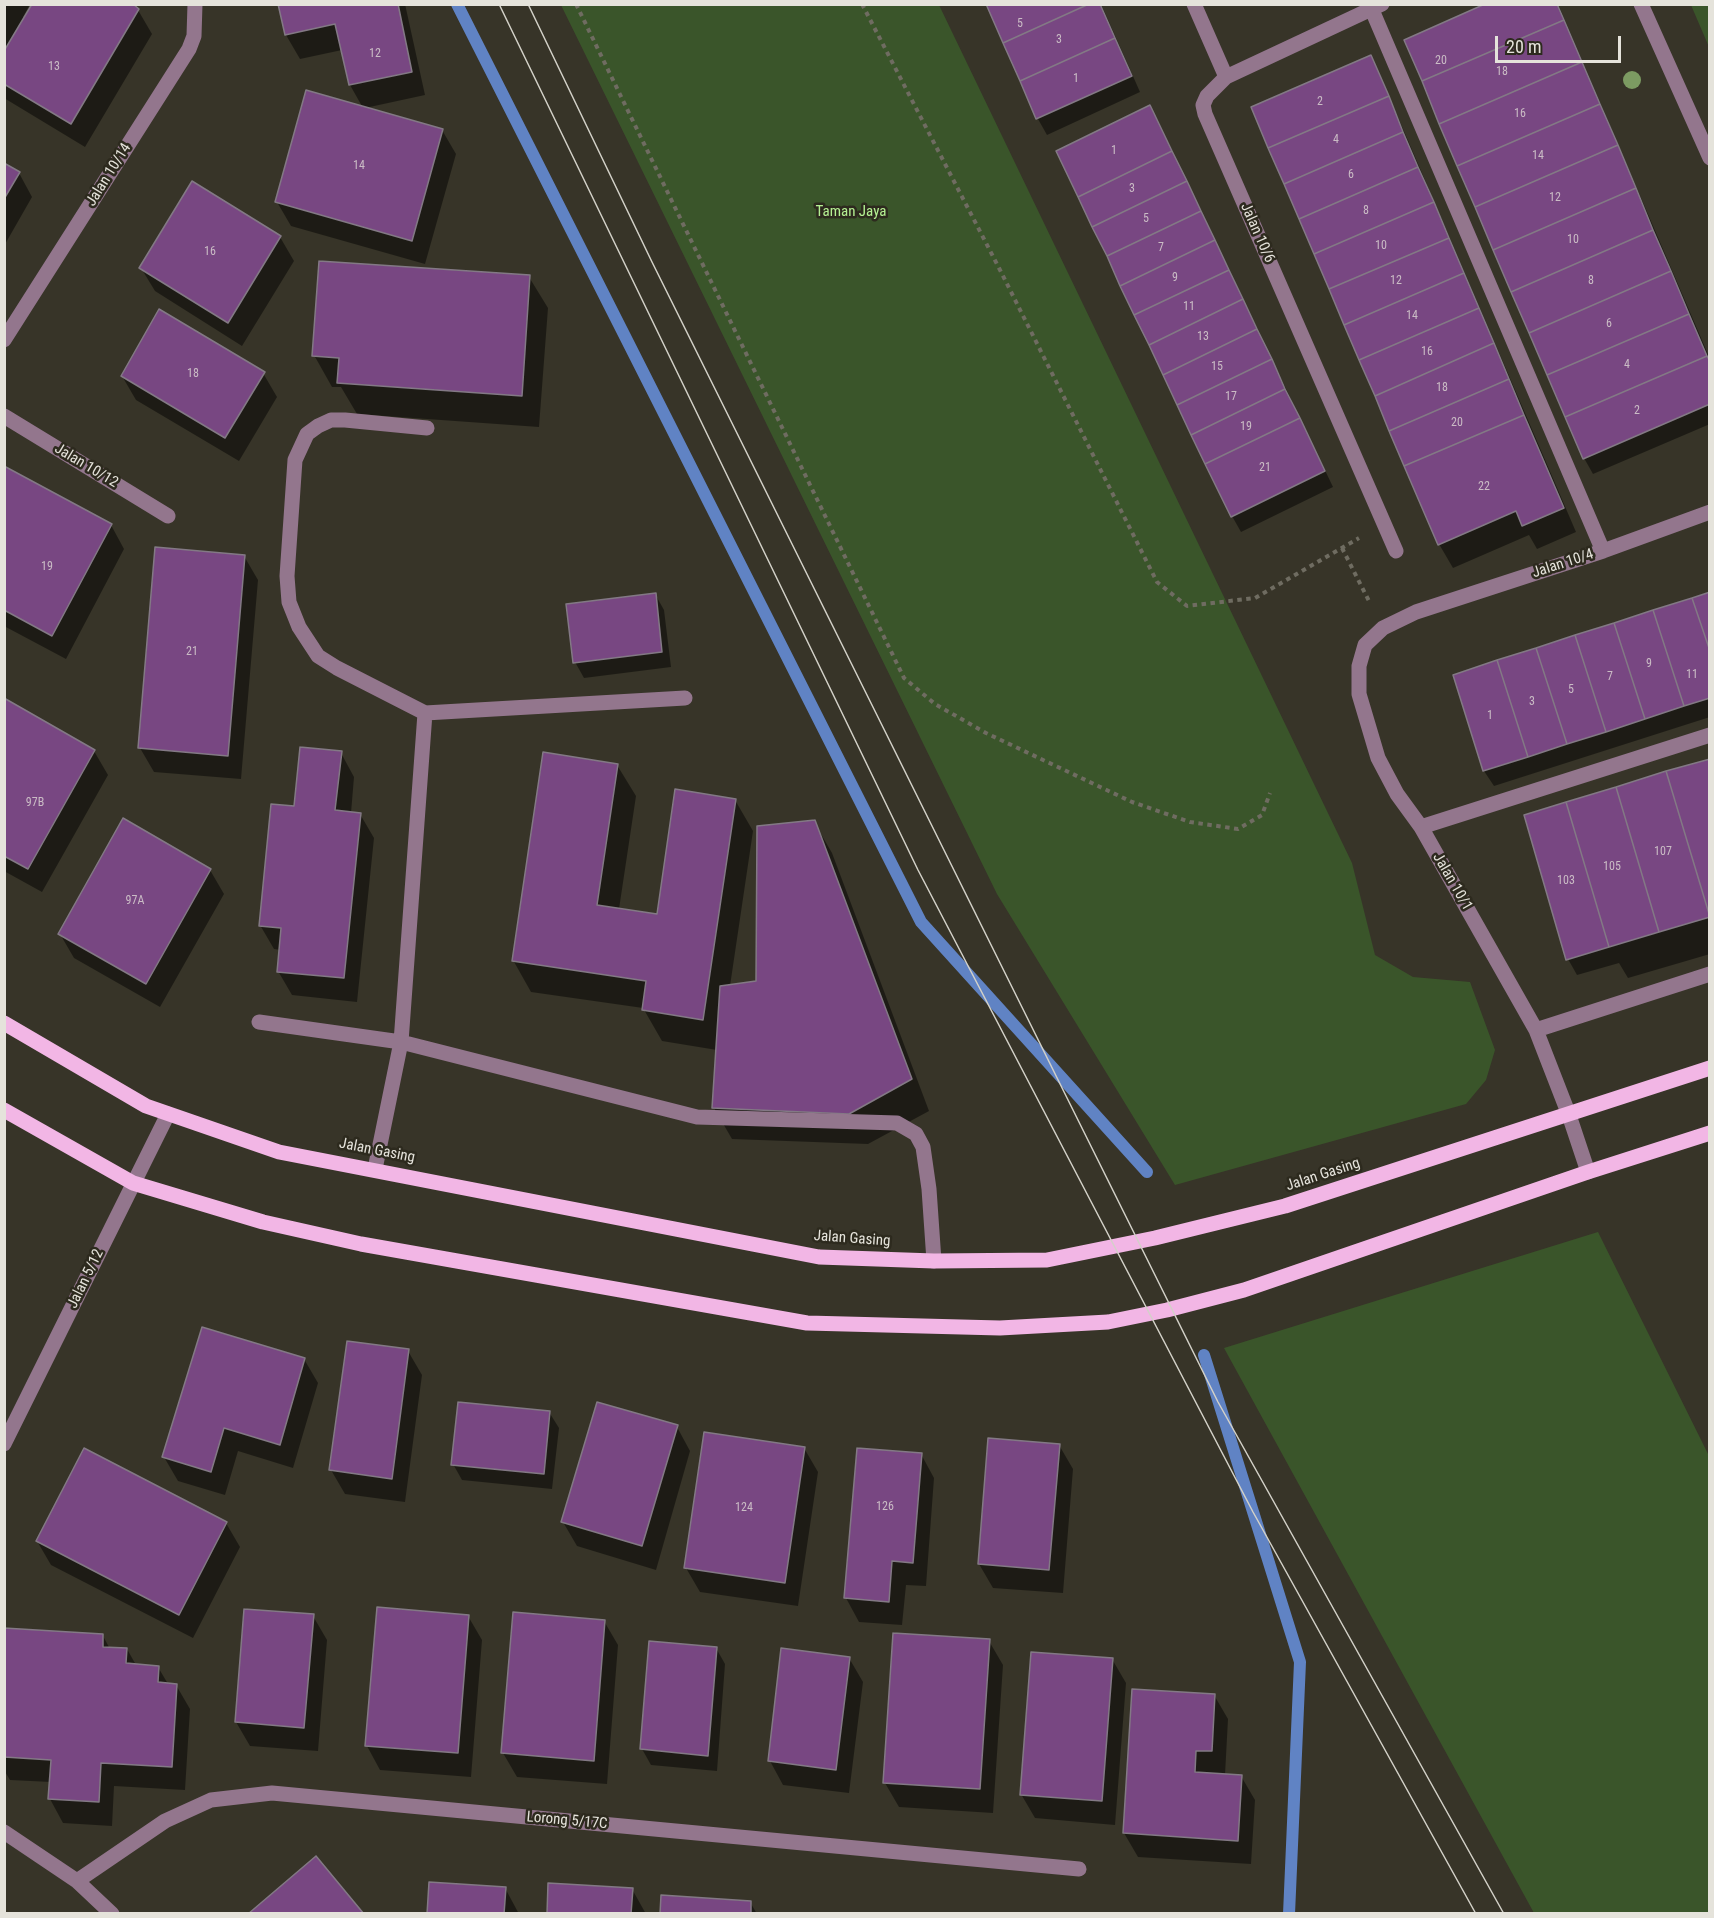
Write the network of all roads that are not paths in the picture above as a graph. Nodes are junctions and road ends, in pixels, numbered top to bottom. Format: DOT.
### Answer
graph roads {
  1 [pos="195,4"];
  2 [pos="1194,4"];
  3 [pos="1641,4"];
  4 [pos="1377,7"];
  5 [pos="1226,77"];
  6 [pos="1710,158"];
  7 [pos="4,340"];
  8 [pos="4,416"];
  9 [pos="427,428"];
  10 [pos="1710,512"];
  11 [pos="168,516"];
  12 [pos="1396,551"];
  13 [pos="1603,551"];
  14 [pos="1416,612"];
  15 [pos="686,698"];
  16 [pos="425,713"];
  17 [pos="1710,735"];
  18 [pos="1421,827"];
  19 [pos="1710,974"];
  20 [pos="259,1022"];
  21 [pos="4,1023"];
  22 [pos="1536,1030"];
  23 [pos="401,1042"];
  24 [pos="1710,1068"];
  25 [pos="4,1110"];
  26 [pos="168,1114"];
  27 [pos="1569,1115"];
  28 [pos="1710,1133"];
  29 [pos="375,1169"];
  30 [pos="1588,1172"];
  31 [pos="133,1184"];
  32 [pos="934,1261"];
  33 [pos="4,1444"];
  34 [pos="4,1832"];
  35 [pos="1079,1869"];
  36 [pos="77,1881"];
  37 [pos="112,1914"];
  1 -- 7 [label="street, Jalan 10/14"];
  2 -- 5 [label="street"];
  3 -- 6 [label="street"];
  4 -- 5 [label="street, Jalan 10/6"];
  4 -- 13 [label="street"];
  5 -- 12 [label="street, Jalan 10/6"];
  8 -- 11 [label="street, Jalan 10/12"];
  9 -- 16 [label="street"];
  10 -- 13 [label="street, Jalan 10/4"];
  13 -- 14 [label="street, Jalan 10/4"];
  14 -- 18 [label="street, Jalan 10/1"];
  15 -- 16 [label="street"];
  16 -- 23 [label="street"];
  17 -- 18 [label="street"];
  18 -- 22 [label="street, Jalan 10/1"];
  19 -- 22 [label="street"];
  20 -- 23 [label="street"];
  21 -- 26 [label="main road, Jalan Gasing"];
  22 -- 27 [label="street, Jalan 10/1"];
  23 -- 29 [label="street"];
  23 -- 32 [label="street"];
  24 -- 27 [label="main road, Jalan Gasing"];
  25 -- 31 [label="main road"];
  26 -- 29 [label="main road, Jalan Gasing"];
  26 -- 31 [label="street, Jalan 5/12"];
  27 -- 30 [label="street, Jalan 10/1"];
  27 -- 32 [label="main road, Jalan Gasing"];
  28 -- 30 [label="main road"];
  29 -- 32 [label="main road, Jalan Gasing"];
  30 -- 31 [label="main road"];
  31 -- 33 [label="street, Jalan 5/12"];
  34 -- 36 [label="street"];
  35 -- 36 [label="street, Lorong 5/17C"];
  36 -- 37 [label="street"];
}
